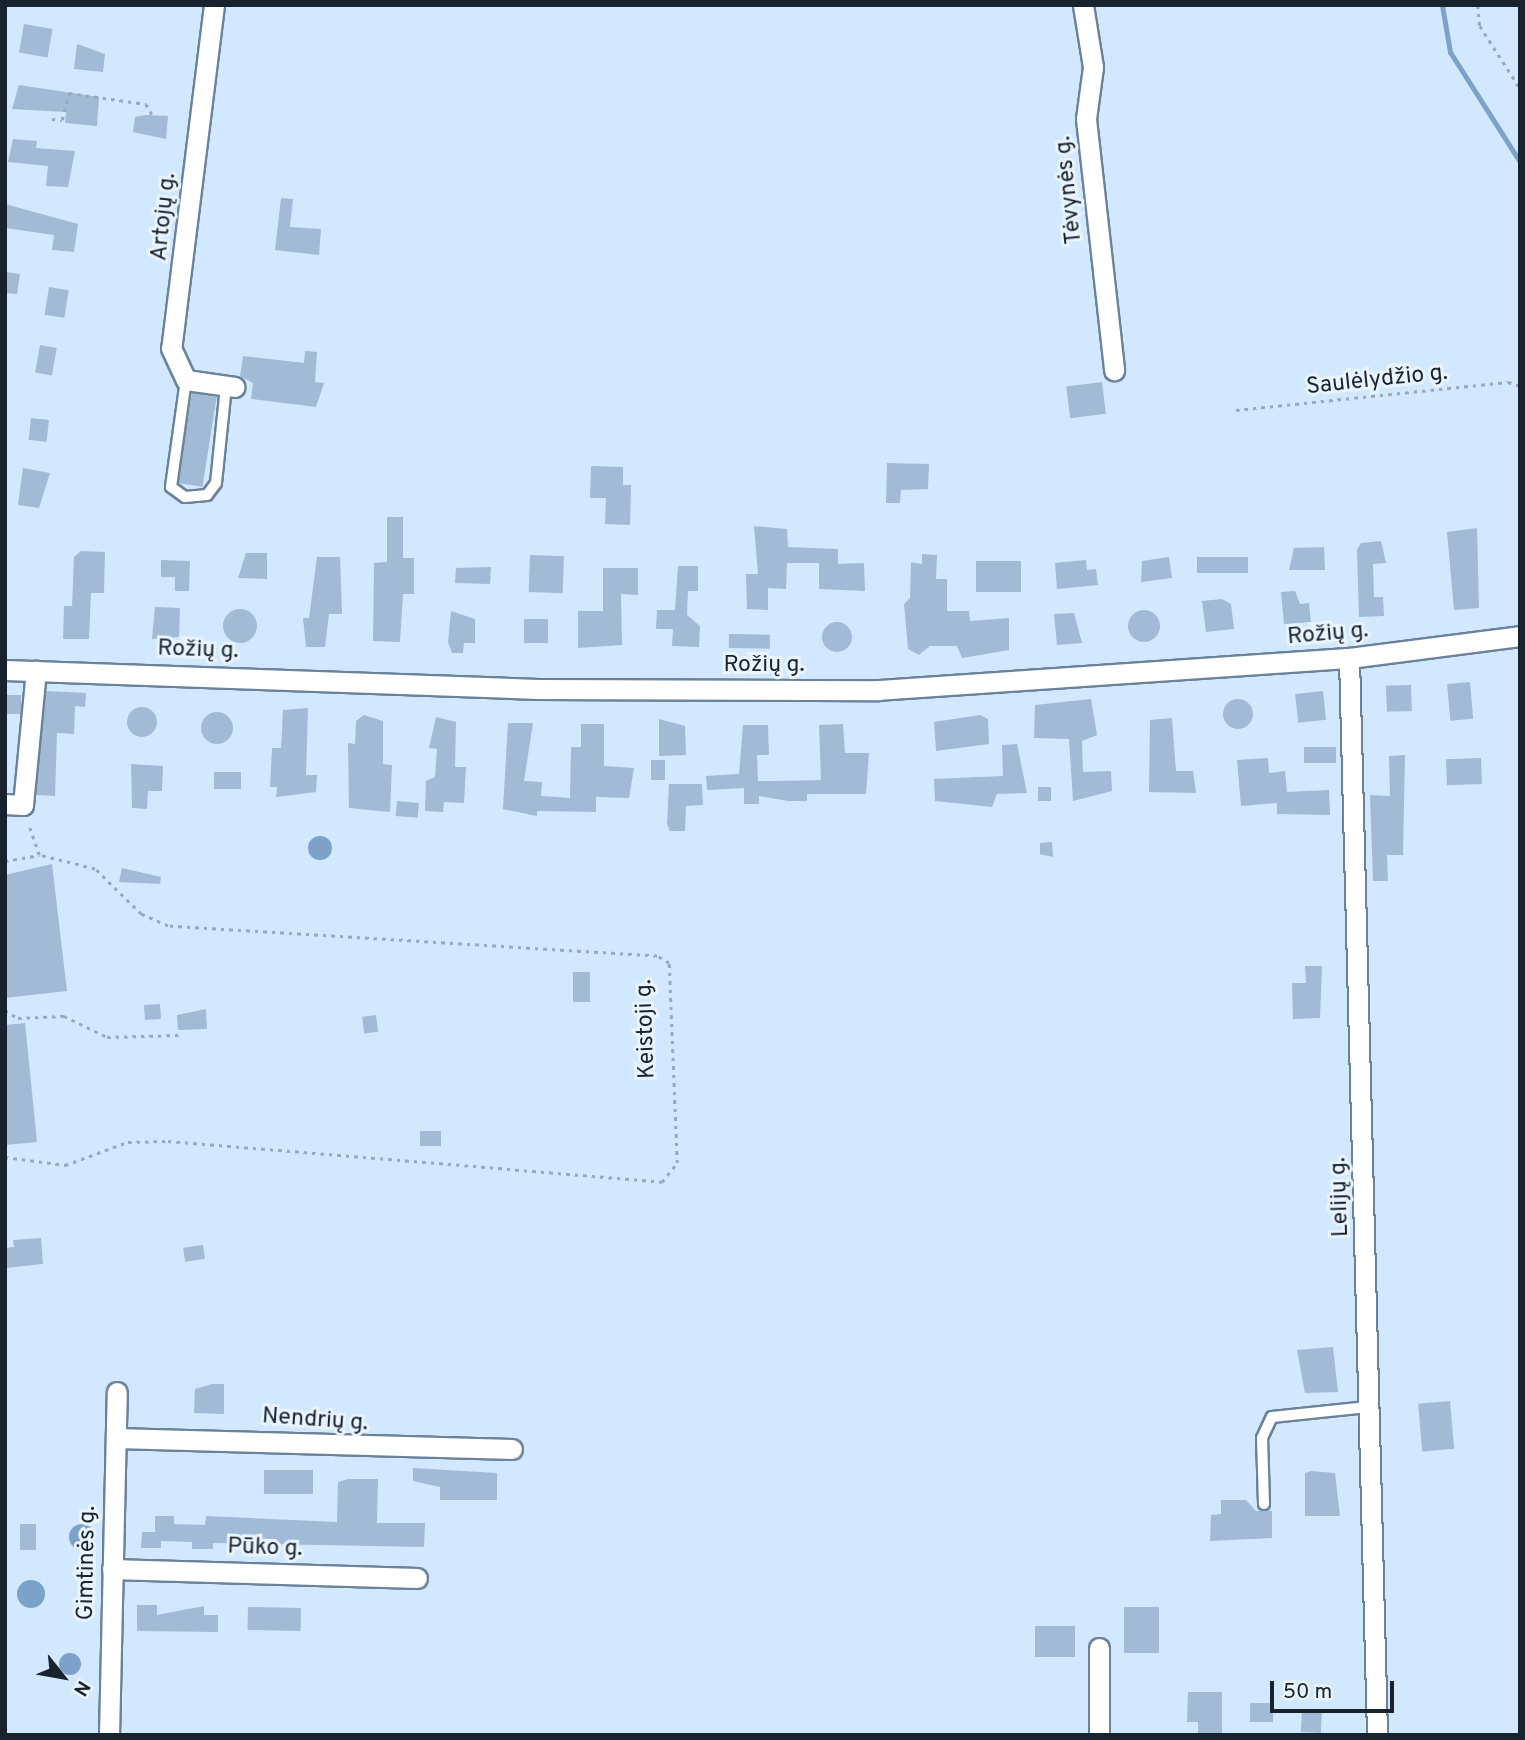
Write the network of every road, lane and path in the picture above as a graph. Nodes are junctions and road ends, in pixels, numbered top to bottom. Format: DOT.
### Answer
graph roads {
  1 [pos="214,5"];
  2 [pos="1083,5"];
  3 [pos="1478,5"];
  4 [pos="1520,88"];
  5 [pos="153,116"];
  6 [pos="52,119"];
  7 [pos="1114,370"];
  8 [pos="186,380"];
  9 [pos="1520,386"];
  10 [pos="231,387"];
  11 [pos="1236,410"];
  12 [pos="1520,636"];
  13 [pos="1349,658"];
  14 [pos="5,670"];
  15 [pos="36,671"];
  16 [pos="14,804"];
  17 [pos="39,855"];
  18 [pos="5,861"];
  19 [pos="5,1010"];
  20 [pos="181,1035"];
  21 [pos="5,1157"];
  22 [pos="117,1392"];
  23 [pos="1367,1407"];
  24 [pos="116,1438"];
  25 [pos="512,1449"];
  26 [pos="1264,1504"];
  27 [pos="112,1569"];
  28 [pos="416,1577"];
  29 [pos="1099,1648"];
  30 [pos="109,1735"];
  31 [pos="1099,1735"];
  32 [pos="1377,1735"];
  1 -- 8 [label="street, Artojų g."];
  2 -- 7 [label="street, Tėvynės g."];
  3 -- 4 [label="path"];
  5 -- 6 [label="path"];
  8 -- 10 [label="street"];
  8 -- 10 [label="lane"];
  9 -- 11 [label="path, Saulėlydžio g."];
  12 -- 13 [label="street, Rožių g."];
  13 -- 15 [label="street, Rožių g."];
  13 -- 23 [label="street, Lelijų g."];
  14 -- 15 [label="street, Rožių g."];
  15 -- 16 [label="street"];
  16 -- 17 [label="path"];
  17 -- 18 [label="path"];
  17 -- 21 [label="path, Keistoji g."];
  19 -- 20 [label="path"];
  22 -- 24 [label="street, Gimtinės g."];
  23 -- 26 [label="lane"];
  23 -- 32 [label="street, Lelijų g."];
  24 -- 25 [label="street, Nendrių g."];
  24 -- 27 [label="street, Gimtinės g."];
  27 -- 28 [label="street, Pūko g."];
  27 -- 30 [label="street, Gimtinės g."];
  29 -- 31 [label="street"];
}
